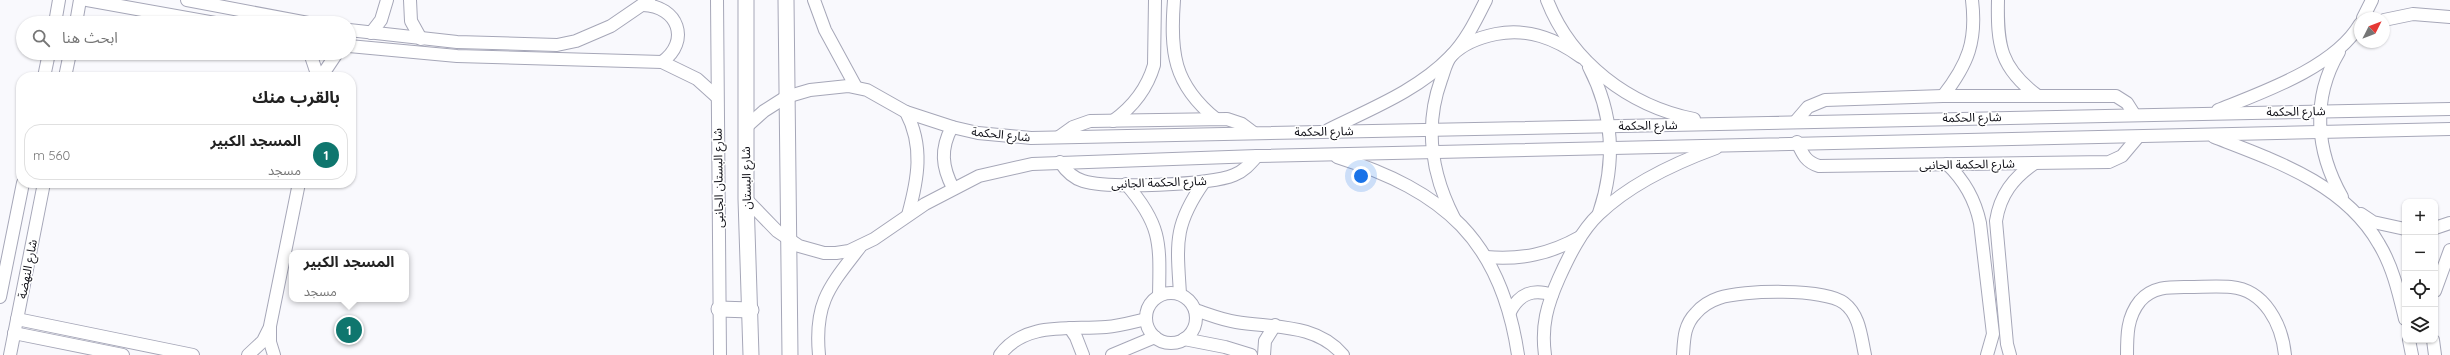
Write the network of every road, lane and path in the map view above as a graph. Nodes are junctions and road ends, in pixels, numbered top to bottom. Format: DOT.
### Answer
graph roads {
  1 [pos="59,0"];
  2 [pos="80,0"];
  3 [pos="87,0"];
  4 [pos="187,0"];
  5 [pos="387,0"];
  6 [pos="410,0"];
  7 [pos="717,0"];
  8 [pos="746,0"];
  9 [pos="786,0"];
  10 [pos="814,0"];
  11 [pos="1154,0"];
  12 [pos="1174,0"];
  13 [pos="1486,0"];
  14 [pos="1547,0"];
  15 [pos="1972,0"];
  16 [pos="1998,0"];
  17 [pos="2372,0"];
  18 [pos="216,3"];
  19 [pos="646,3"];
  20 [pos="2366,12"];
  21 [pos="56,16"];
  22 [pos="77,16"];
  23 [pos="176,16"];
  24 [pos="276,16"];
  25 [pos="2450,17"];
  26 [pos="2390,19"];
  27 [pos="356,31"];
  28 [pos="2354,31"];
  29 [pos="371,33"];
  30 [pos="2354,35"];
  31 [pos="421,39"];
  32 [pos="457,42"];
  33 [pos="2345,42"];
  34 [pos="356,47"];
  35 [pos="457,56"];
  36 [pos="1451,56"];
  37 [pos="48,60"];
  38 [pos="69,60"];
  39 [pos="313,60"];
  40 [pos="332,60"];
  41 [pos="1584,60"];
  42 [pos="662,62"];
  43 [pos="45,72"];
  44 [pos="66,72"];
  45 [pos="318,72"];
  46 [pos="324,72"];
  47 [pos="856,87"];
  48 [pos="1944,96"];
  49 [pos="2038,96"];
  50 [pos="717,97"];
  51 [pos="786,97"];
  52 [pos="2450,109"];
  53 [pos="2320,111"];
  54 [pos="906,112"];
  55 [pos="2211,112"];
  56 [pos="2134,114"];
  57 [pos="1216,119"];
  58 [pos="1113,121"];
  59 [pos="1796,121"];
  60 [pos="1714,123"];
  61 [pos="1609,126"];
  62 [pos="952,127"];
  63 [pos="745,128"];
  64 [pos="1431,129"];
  65 [pos="2450,129"];
  66 [pos="1325,131"];
  67 [pos="2320,132"];
  68 [pos="1254,133"];
  69 [pos="2209,135"];
  70 [pos="1058,137"];
  71 [pos="2138,137"];
  72 [pos="1797,142"];
  73 [pos="1726,145"];
  74 [pos="1611,148"];
  75 [pos="1432,152"];
  76 [pos="1328,154"];
  77 [pos="1257,156"];
  78 [pos="1060,162"];
  79 [pos="2035,163"];
  80 [pos="1948,164"];
  81 [pos="1204,182"];
  82 [pos="1126,184"];
  83 [pos="22,188"];
  84 [pos="43,188"];
  85 [pos="298,188"];
  86 [pos="953,188"];
  87 [pos="746,199"];
  88 [pos="2343,199"];
  89 [pos="2354,211"];
  90 [pos="1599,214"];
  91 [pos="908,215"];
  92 [pos="1454,218"];
  93 [pos="2450,223"];
  94 [pos="2438,227"];
  95 [pos="2402,228"];
  96 [pos="1581,236"];
  97 [pos="788,239"];
  98 [pos="861,246"];
  99 [pos="2450,250"];
  100 [pos="1486,257"];
  101 [pos="2438,283"];
  102 [pos="1180,294"];
  103 [pos="1160,295"];
  104 [pos="1552,295"];
  105 [pos="0,297"];
  106 [pos="719,309"];
  107 [pos="2402,309"];
  108 [pos="751,310"];
  109 [pos="1195,310"];
  110 [pos="1510,312"];
  111 [pos="17,319"];
  112 [pos="1146,319"];
  113 [pos="1274,325"];
  114 [pos="270,326"];
  115 [pos="1070,328"];
  116 [pos="14,333"];
  117 [pos="1155,337"];
  118 [pos="1184,339"];
  119 [pos="2410,343"];
  120 [pos="2433,343"];
  121 [pos="188,354"];
  122 [pos="10,355"];
  123 [pos="122,355"];
  124 [pos="248,355"];
  125 [pos="274,355"];
  126 [pos="720,355"];
  127 [pos="751,355"];
  128 [pos="790,355"];
  129 [pos="819,355"];
  130 [pos="1000,355"];
  131 [pos="1083,355"];
  132 [pos="1112,355"];
  133 [pos="1251,355"];
  134 [pos="1264,355"];
  135 [pos="1342,355"];
  136 [pos="1518,355"];
  137 [pos="1545,355"];
  138 [pos="1683,355"];
  139 [pos="1865,355"];
  140 [pos="1987,355"];
  141 [pos="1990,355"];
  142 [pos="2003,355"];
  143 [pos="2010,355"];
  144 [pos="2127,355"];
  145 [pos="2285,355"];
  146 [pos="2412,355"];
  147 [pos="2432,355"];
  1 -- 21 [label="street"];
  2 -- 22 [label="street"];
  3 -- 23 [label="street"];
  4 -- 18 [label="street"];
  5 -- 29 [label="street"];
  6 -- 31 [label="street"];
  7 -- 50 [label="street, شارع البستان الجانبى"];
  8 -- 63 [label="street, شارع البستان"];
  9 -- 51 [label="street"];
  10 -- 47 [label="street"];
  11 -- 58 [label="street"];
  12 -- 57 [label="street"];
  13 -- 36 [label="street"];
  14 -- 41 [label="street"];
  15 -- 48 [label="street"];
  16 -- 49 [label="street"];
  17 -- 20 [label="street"];
  18 -- 24 [label="street"];
  19 -- 32 [label="street"];
  19 -- 42 [label="street"];
  25 -- 26 [label="street"];
  27 -- 29 [label="street"];
  28 -- 33 [label="street"];
  29 -- 31 [label="street"];
  30 -- 33 [label="street"];
  31 -- 32 [label="street"];
  32 -- 35 [label="street"];
  33 -- 53 [label="street"];
  33 -- 55 [label="street"];
  34 -- 35 [label="street"];
  35 -- 42 [label="street"];
  36 -- 41 [label="street"];
  36 -- 64 [label="street"];
  36 -- 66 [label="street"];
  37 -- 43 [label="street"];
  38 -- 44 [label="street"];
  39 -- 45 [label="street"];
  40 -- 46 [label="street"];
  41 -- 60 [label="street"];
  41 -- 61 [label="street"];
  42 -- 50 [label="street"];
  47 -- 51 [label="street"];
  47 -- 54 [label="street, شارع الحكمة"];
  48 -- 49 [label="street"];
  48 -- 59 [label="street"];
  49 -- 56 [label="street"];
  50 -- 106 [label="street, شارع البستان الجانبى"];
  51 -- 63 [label="street"];
  51 -- 97 [label="street"];
  52 -- 53 [label="street, شارع الحكمة"];
  53 -- 55 [label="street, شارع الحكمة"];
  53 -- 67 [label="street"];
  54 -- 62 [label="street, شارع الحكمة"];
  54 -- 91 [label="street"];
  55 -- 56 [label="street, شارع الحكمة"];
  56 -- 59 [label="street, شارع الحكمة"];
  57 -- 58 [label="street"];
  57 -- 68 [label="street"];
  58 -- 70 [label="street"];
  59 -- 60 [label="street, شارع الحكمة"];
  60 -- 61 [label="street, شارع الحكمة"];
  61 -- 64 [label="street, شارع الحكمة"];
  61 -- 74 [label="street"];
  62 -- 70 [label="street, شارع الحكمة"];
  62 -- 86 [label="street"];
  63 -- 87 [label="street, شارع البستان"];
  64 -- 66 [label="street, شارع الحكمة"];
  64 -- 75 [label="street"];
  65 -- 67 [label="street, شارع الحكمة"];
  66 -- 68 [label="street, شارع الحكمة"];
  67 -- 69 [label="street, شارع الحكمة"];
  67 -- 88 [label="street"];
  68 -- 70 [label="street, شارع الحكمة"];
  69 -- 71 [label="street, شارع الحكمة"];
  69 -- 88 [label="street"];
  71 -- 72 [label="street, شارع الحكمة"];
  71 -- 79 [label="street, شارع الحكمة الجانبى"];
  72 -- 73 [label="street, شارع الحكمة"];
  72 -- 80 [label="street, شارع الحكمة الجانبى"];
  73 -- 74 [label="street, شارع الحكمة"];
  73 -- 90 [label="street"];
  74 -- 75 [label="street, شارع الحكمة"];
  74 -- 90 [label="street"];
  75 -- 76 [label="street, شارع الحكمة"];
  75 -- 92 [label="street"];
  76 -- 77 [label="street, شارع الحكمة"];
  76 -- 92 [label="street"];
  77 -- 78 [label="street, شارع الحكمة"];
  77 -- 81 [label="street, شارع الحكمة الجانبى"];
  78 -- 82 [label="street, شارع الحكمة الجانبى"];
  78 -- 86 [label="street, شارع الحكمة"];
  79 -- 80 [label="street, شارع الحكمة الجانبى"];
  79 -- 143 [label="street"];
  80 -- 140 [label="street"];
  81 -- 82 [label="street, شارع الحكمة الجانبى"];
  81 -- 102 [label="street"];
  82 -- 103 [label="street"];
  83 -- 105 [label="street, شارع النهضة"];
  84 -- 111 [label="street, شارع النهضة"];
  85 -- 114 [label="street"];
  86 -- 91 [label="street, شارع الحكمة"];
  87 -- 97 [label="street"];
  87 -- 108 [label="street, شارع البستان"];
  88 -- 89 [label="street"];
  89 -- 95 [label="street"];
  89 -- 107 [label="street"];
  90 -- 96 [label="street"];
  91 -- 98 [label="street, شارع الحكمة"];
  92 -- 100 [label="street"];
  93 -- 94 [label="street"];
  96 -- 100 [label="street"];
  96 -- 104 [label="street"];
  97 -- 98 [label="street"];
  97 -- 128 [label="street"];
  98 -- 129 [label="street"];
  99 -- 101 [label="street"];
  100 -- 110 [label="street"];
  102 -- 103 [label="street"];
  102 -- 109 [label="street"];
  103 -- 112 [label="street"];
  104 -- 110 [label="street"];
  104 -- 137 [label="street"];
  106 -- 108 [label="street"];
  106 -- 126 [label="street, شارع البستان الجانبى"];
  108 -- 127 [label="street, شارع البستان"];
  109 -- 113 [label="street"];
  109 -- 118 [label="street"];
  110 -- 136 [label="street"];
  111 -- 116 [label="street, شارع النهضة"];
  111 -- 121 [label="street"];
  112 -- 115 [label="street"];
  112 -- 117 [label="street"];
  113 -- 134 [label="street"];
  113 -- 135 [label="street"];
  114 -- 124 [label="street"];
  114 -- 125 [label="street"];
  115 -- 130 [label="street"];
  115 -- 131 [label="street"];
  116 -- 122 [label="street, شارع النهضة"];
  116 -- 123 [label="street"];
  117 -- 118 [label="street"];
  117 -- 132 [label="street"];
  118 -- 133 [label="street"];
  119 -- 146 [label="street"];
  120 -- 147 [label="street"];
  138 -- 139 [label="street"];
  141 -- 142 [label="street"];
  144 -- 145 [label="street"];
}
